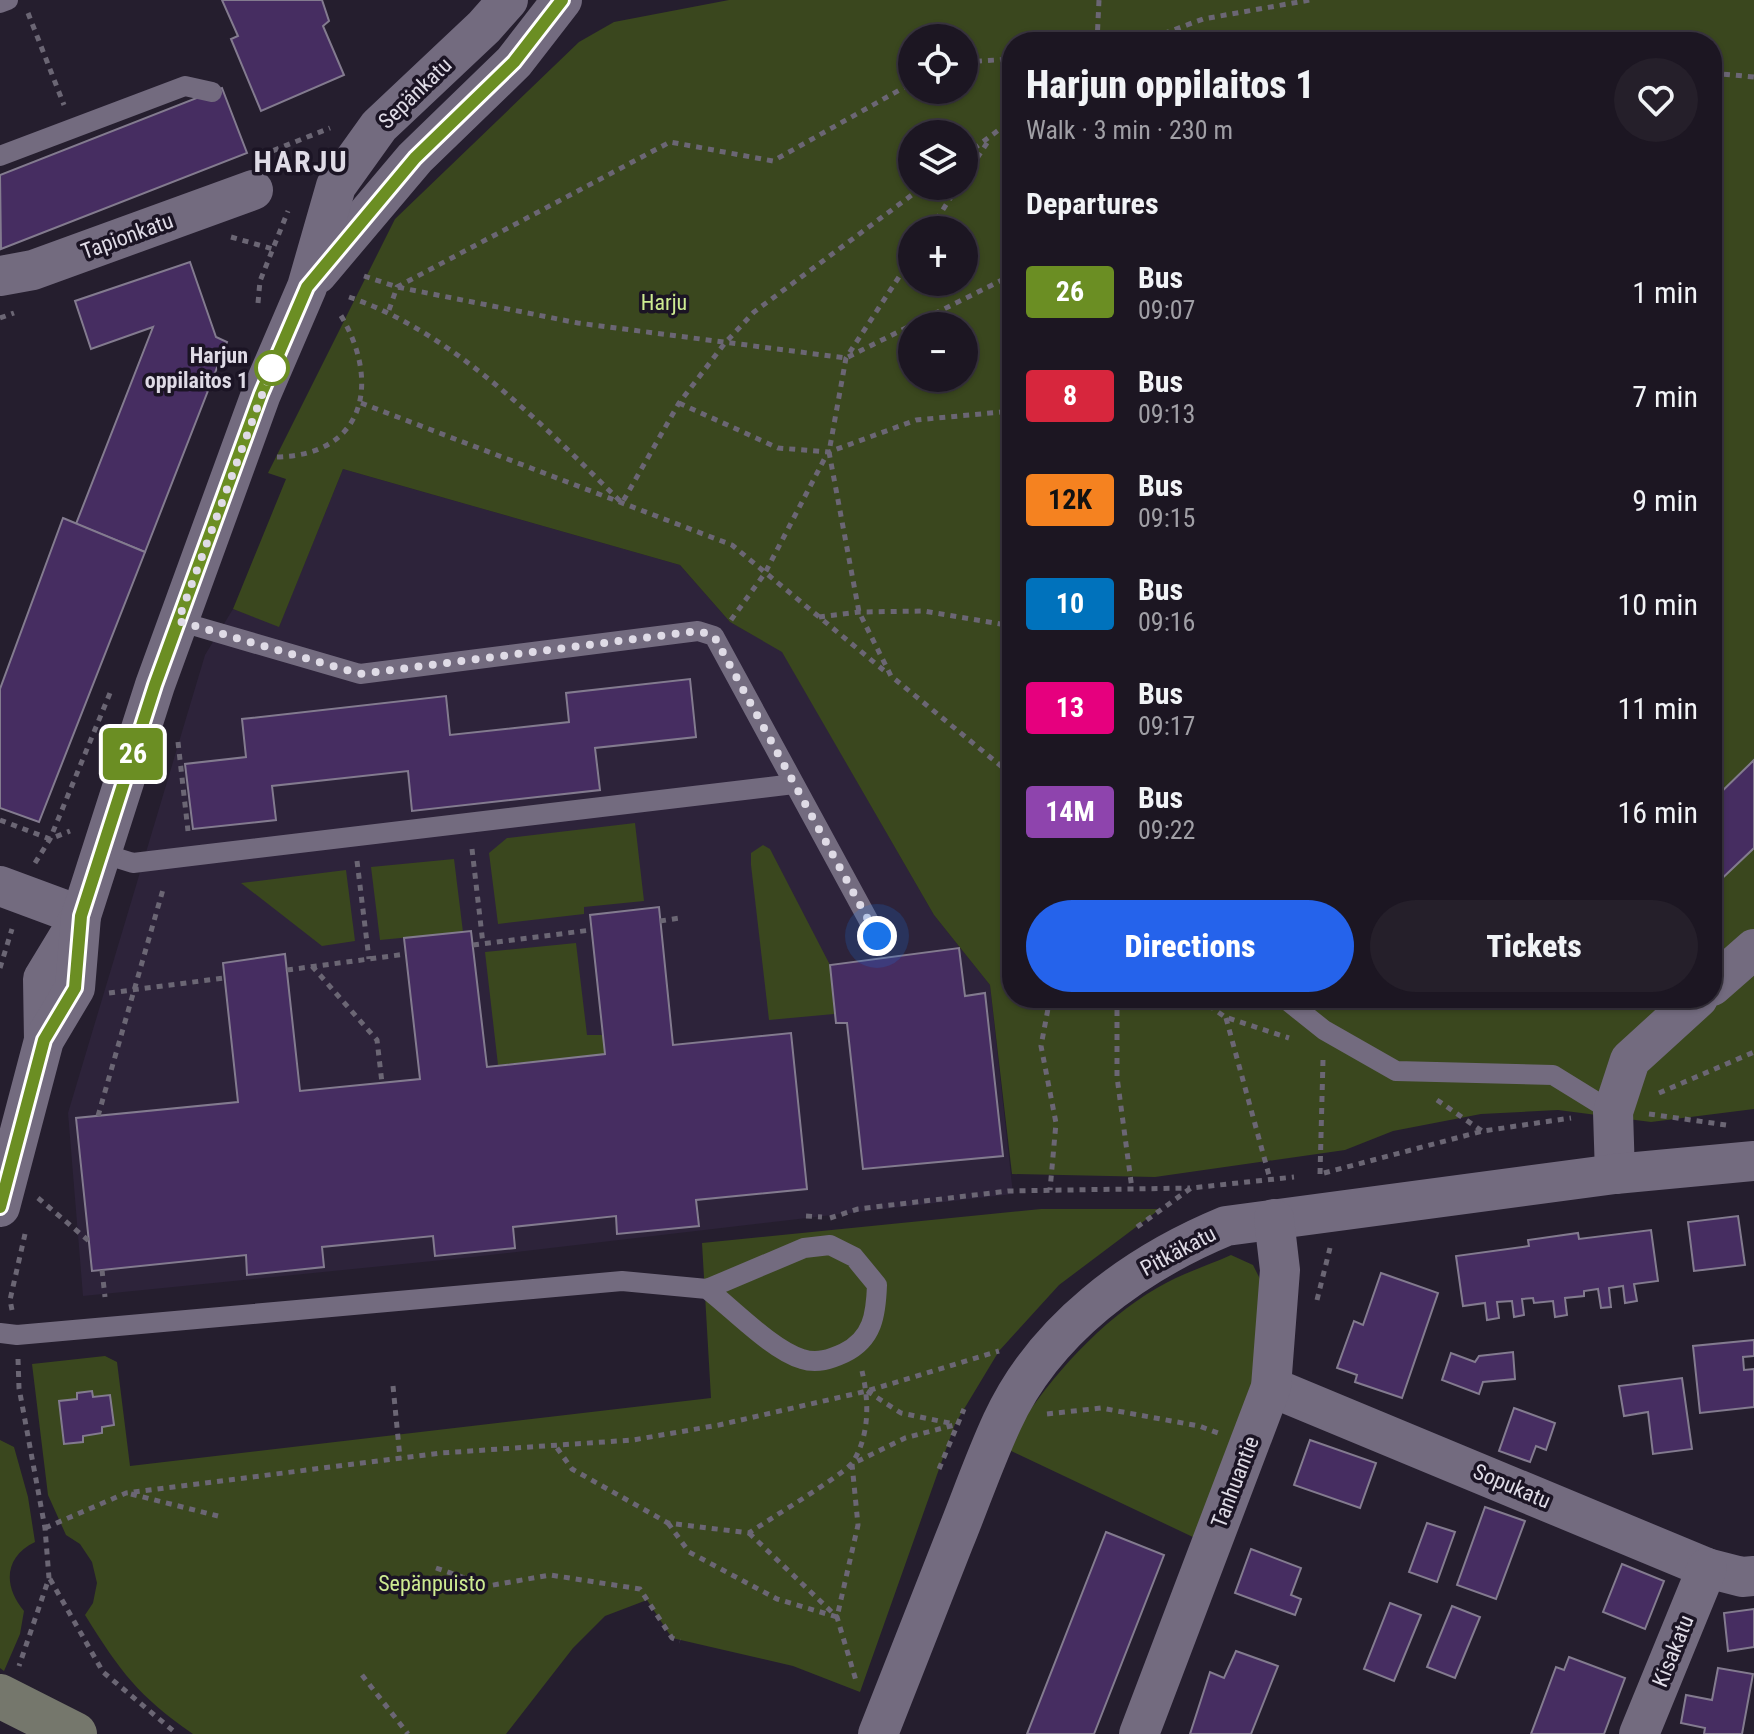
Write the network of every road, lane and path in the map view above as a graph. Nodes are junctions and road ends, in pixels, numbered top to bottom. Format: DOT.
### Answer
graph roads {
  1 [pos="8,0"];
  2 [pos="23,0"];
  3 [pos="508,0"];
  4 [pos="562,0"];
  5 [pos="1099,0"];
  6 [pos="1310,0"];
  7 [pos="0,3"];
  8 [pos="1097,32"];
  9 [pos="1174,32"];
  10 [pos="1002,60"];
  11 [pos="978,61"];
  12 [pos="1722,74"];
  13 [pos="1754,77"];
  14 [pos="898,91"];
  15 [pos="212,92"];
  16 [pos="74,128"];
  17 [pos="1002,128"];
  18 [pos="991,136"];
  19 [pos="978,146"];
  20 [pos="0,156"];
  21 [pos="978,156"];
  22 [pos="253,190"];
  23 [pos="905,200"];
  24 [pos="361,275"];
  25 [pos="0,276"];
  26 [pos="898,278"];
  27 [pos="1002,280"];
  28 [pos="307,287"];
  29 [pos="397,287"];
  30 [pos="349,297"];
  31 [pos="389,310"];
  32 [pos="340,314"];
  33 [pos="725,343"];
  34 [pos="846,358"];
  35 [pos="361,403"];
  36 [pos="679,403"];
  37 [pos="1002,412"];
  38 [pos="829,452"];
  39 [pos="274,457"];
  40 [pos="622,503"];
  41 [pos="765,573"];
  42 [pos="859,612"];
  43 [pos="819,617"];
  44 [pos="178,621"];
  45 [pos="1002,624"];
  46 [pos="714,636"];
  47 [pos="891,676"];
  48 [pos="177,736"];
  49 [pos="1002,767"];
  50 [pos="794,784"];
  51 [pos="0,820"];
  52 [pos="469,823"];
  53 [pos="355,836"];
  54 [pos="50,839"];
  55 [pos="101,853"];
  56 [pos="182,857"];
  57 [pos="0,886"];
  58 [pos="81,916"];
  59 [pos="680,918"];
  60 [pos="660,921"];
  61 [pos="591,930"];
  62 [pos="877,936"];
  63 [pos="483,944"];
  64 [pos="473,945"];
  65 [pos="1754,949"];
  66 [pos="406,954"];
  67 [pos="369,959"];
  68 [pos="312,966"];
  69 [pos="287,970"];
  70 [pos="1722,977"];
  71 [pos="224,978"];
  72 [pos="134,989"];
  73 [pos="94,995"];
  74 [pos="1048,1008"];
  75 [pos="1117,1008"];
  76 [pos="1296,1008"];
  77 [pos="1687,1008"];
  78 [pos="1225,1017"];
  79 [pos="1324,1030"];
  80 [pos="1754,1052"];
  81 [pos="382,1083"];
  82 [pos="1613,1112"];
  83 [pos="98,1116"];
  84 [pos="1728,1125"];
  85 [pos="1754,1161"];
  86 [pos="1320,1174"];
  87 [pos="1615,1174"];
  88 [pos="1270,1179"];
  89 [pos="1191,1188"];
  90 [pos="1132,1189"];
  91 [pos="1050,1190"];
  92 [pos="18,1202"];
  93 [pos="858,1209"];
  94 [pos="1274,1219"];
  95 [pos="89,1241"];
  96 [pos="102,1270"];
  97 [pos="707,1289"];
  98 [pos="105,1297"];
  99 [pos="10,1300"];
  100 [pos="8,1334"];
  101 [pos="999,1351"];
  102 [pos="393,1386"];
  103 [pos="1271,1387"];
  104 [pos="867,1391"];
  105 [pos="1003,1420"];
  106 [pos="1249,1445"];
  107 [pos="556,1447"];
  108 [pos="400,1458"];
  109 [pos="852,1464"];
  110 [pos="126,1493"];
  111 [pos="218,1516"];
  112 [pos="668,1523"];
  113 [pos="45,1528"];
  114 [pos="749,1533"];
  115 [pos="436,1568"];
  116 [pos="1707,1568"];
  117 [pos="1754,1576"];
  118 [pos="49,1578"];
  119 [pos="837,1617"];
  120 [pos="680,1641"];
  121 [pos="362,1675"];
  122 [pos="8,1685"];
  123 [pos="860,1692"];
  124 [pos="75,1734"];
  125 [pos="177,1734"];
  126 [pos="408,1734"];
  127 [pos="878,1734"];
  128 [pos="1139,1734"];
  129 [pos="1639,1734"];
  1 -- 7 [label="lane"];
  2 -- 16 [label="path"];
  3 -- 28 [label="street, Sepänkatu"];
  4 -- 28 [label="street, Sepänkatu"];
  5 -- 8 [label="path"];
  6 -- 9 [label="path"];
  10 -- 11 [label="path"];
  12 -- 13 [label="path"];
  14 -- 29 [label="path"];
  15 -- 16 [label="lane"];
  16 -- 20 [label="lane"];
  17 -- 18 [label="path"];
  18 -- 19 [label="path"];
  18 -- 21 [label="path"];
  22 -- 25 [label="street, Tapionkatu"];
  23 -- 33 [label="path"];
  24 -- 29 [label="path"];
  26 -- 34 [label="path"];
  27 -- 34 [label="path"];
  28 -- 44 [label="street, Sepänkatu"];
  29 -- 31 [label="path"];
  29 -- 33 [label="path"];
  30 -- 31 [label="path"];
  31 -- 40 [label="path"];
  32 -- 35 [label="path"];
  33 -- 34 [label="path"];
  33 -- 36 [label="path"];
  34 -- 38 [label="path"];
  35 -- 39 [label="path"];
  35 -- 40 [label="path"];
  36 -- 38 [label="path"];
  36 -- 40 [label="path"];
  37 -- 38 [label="path"];
  38 -- 41 [label="path"];
  38 -- 42 [label="path"];
  40 -- 41 [label="path"];
  41 -- 43 [label="path"];
  41 -- 46 [label="path"];
  42 -- 43 [label="path"];
  42 -- 45 [label="path"];
  42 -- 47 [label="path"];
  43 -- 47 [label="path"];
  44 -- 46 [label="lane"];
  44 -- 55 [label="street, Sepänkatu"];
  46 -- 50 [label="lane"];
  47 -- 49 [label="path"];
  48 -- 56 [label="path"];
  50 -- 52 [label="lane"];
  50 -- 62 [label="lane"];
  51 -- 54 [label="path"];
  52 -- 53 [label="lane"];
  52 -- 63 [label="path"];
  53 -- 56 [label="lane"];
  53 -- 67 [label="path"];
  55 -- 56 [label="lane"];
  55 -- 58 [label="street, Sepänkatu"];
  56 -- 72 [label="path"];
  57 -- 58 [label="street"];
  58 -- 92 [label="street, Sepänkatu"];
  59 -- 60 [label="path"];
  61 -- 63 [label="path"];
  63 -- 64 [label="path"];
  65 -- 70 [label="street"];
  66 -- 67 [label="path"];
  67 -- 68 [label="path"];
  68 -- 69 [label="path"];
  68 -- 81 [label="path"];
  71 -- 72 [label="path"];
  72 -- 73 [label="path"];
  72 -- 83 [label="path"];
  74 -- 91 [label="path"];
  75 -- 90 [label="path"];
  76 -- 79 [label="lane"];
  77 -- 82 [label="street"];
  78 -- 88 [label="path"];
  79 -- 82 [label="lane"];
  79 -- 86 [label="path"];
  80 -- 82 [label="path"];
  82 -- 84 [label="path"];
  82 -- 87 [label="street"];
  85 -- 87 [label="street, Pitkäkatu"];
  87 -- 94 [label="street, Pitkäkatu"];
  89 -- 90 [label="path"];
  90 -- 91 [label="path"];
  91 -- 93 [label="path"];
  92 -- 95 [label="path"];
  94 -- 103 [label="street, Tanhuantie"];
  94 -- 105 [label="street, Pitkäkatu"];
  96 -- 98 [label="path"];
  97 -- 97 [label="lane"];
  97 -- 100 [label="lane"];
  99 -- 100 [label="path"];
  100 -- 113 [label="path"];
  101 -- 104 [label="path"];
  102 -- 108 [label="path"];
  103 -- 106 [label="street, Tanhuantie"];
  103 -- 116 [label="street, Sopukatu"];
  104 -- 107 [label="path"];
  104 -- 109 [label="path"];
  104 -- 109 [label="path"];
  105 -- 106 [label="path"];
  105 -- 127 [label="street, Pitkäkatu"];
  106 -- 128 [label="street, Tanhuantie"];
  107 -- 108 [label="path"];
  107 -- 112 [label="path"];
  108 -- 110 [label="path"];
  109 -- 114 [label="path"];
  109 -- 119 [label="path"];
  110 -- 111 [label="path"];
  110 -- 113 [label="path"];
  112 -- 114 [label="path"];
  112 -- 119 [label="path"];
  113 -- 118 [label="path"];
  114 -- 119 [label="path"];
  115 -- 120 [label="path"];
  116 -- 117 [label="street, Sopukatu"];
  116 -- 129 [label="street, Kisakatu"];
  118 -- 122 [label="path"];
  118 -- 125 [label="path"];
  119 -- 123 [label="path"];
  121 -- 126 [label="path"];
  122 -- 124 [label="main road"];
}
